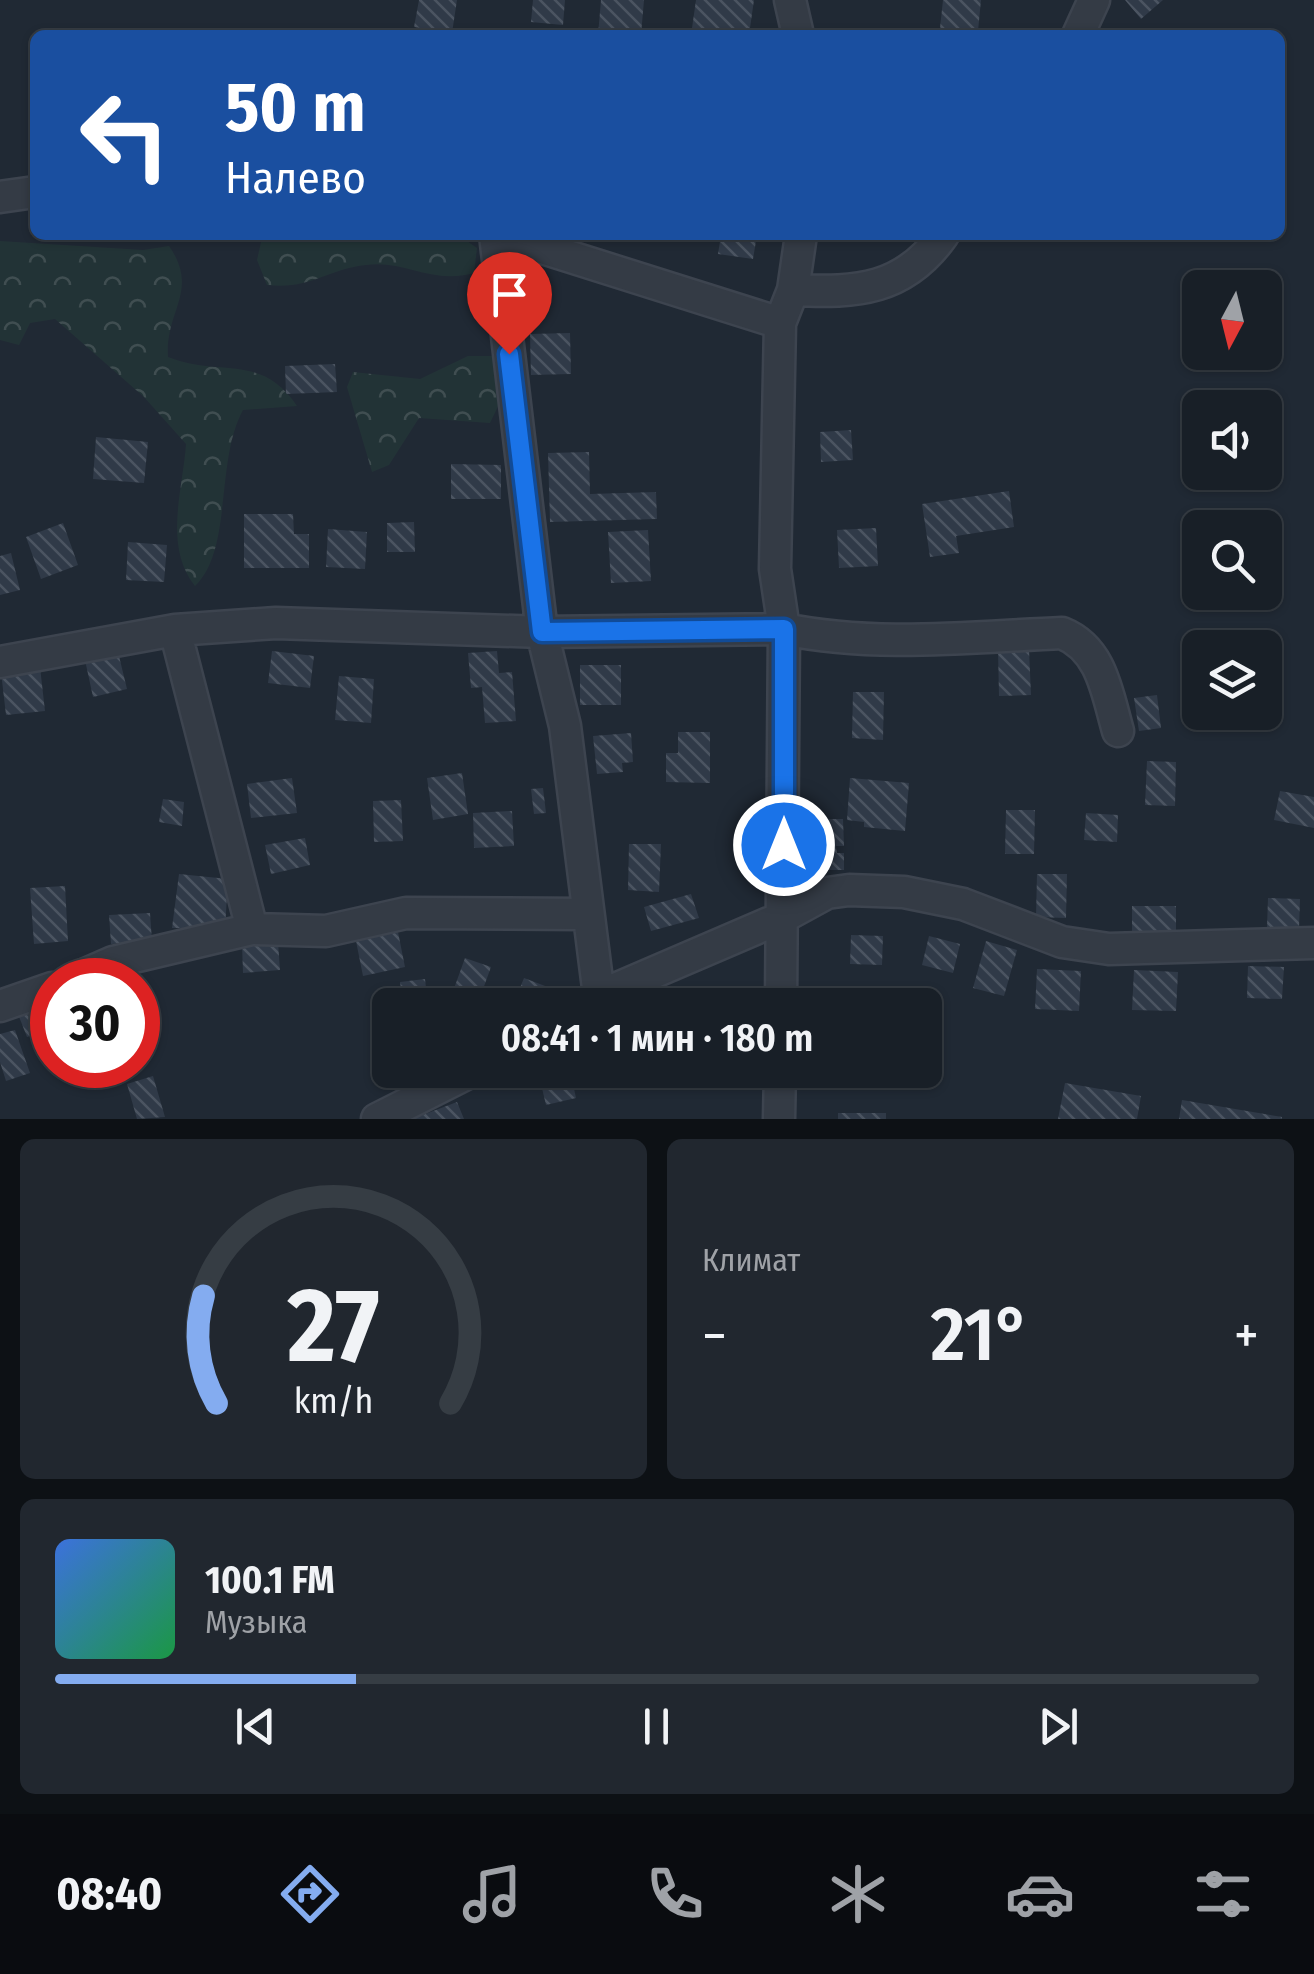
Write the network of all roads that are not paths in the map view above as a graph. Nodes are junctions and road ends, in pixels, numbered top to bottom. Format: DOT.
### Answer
graph roads {
  1 [pos="790,0"];
  2 [pos="1094,0"];
  3 [pos="797,30"];
  4 [pos="1080,30"];
  5 [pos="30,193"];
  6 [pos="0,197"];
  7 [pos="499,240"];
  8 [pos="514,240"];
  9 [pos="800,240"];
  10 [pos="940,240"];
  11 [pos="793,290"];
  12 [pos="780,323"];
  13 [pos="784,629"];
  14 [pos="175,630"];
  15 [pos="542,632"];
  16 [pos="0,662"];
  17 [pos="1118,731"];
  18 [pos="586,914"];
  19 [pos="783,917"];
  20 [pos="252,929"];
  21 [pos="1314,944"];
  22 [pos="129,958"];
  23 [pos="593,988"];
  24 [pos="623,988"];
  25 [pos="781,988"];
  26 [pos="30,996"];
  27 [pos="0,1006"];
  28 [pos="438,1088"];
  29 [pos="780,1088"];
  30 [pos="377,1119"];
  31 [pos="779,1119"];
  1 -- 3 [label="street"];
  2 -- 4 [label="street"];
  5 -- 6 [label="street"];
  7 -- 15 [label="street"];
  8 -- 12 [label="street"];
  9 -- 11 [label="street"];
  10 -- 11 [label="street"];
  11 -- 12 [label="street"];
  12 -- 13 [label="street"];
  13 -- 15 [label="street"];
  13 -- 17 [label="street"];
  13 -- 19 [label="street"];
  14 -- 15 [label="street"];
  14 -- 16 [label="street"];
  14 -- 20 [label="street"];
  15 -- 18 [label="street"];
  18 -- 20 [label="street"];
  18 -- 23 [label="street"];
  19 -- 21 [label="street"];
  19 -- 24 [label="street"];
  19 -- 25 [label="street"];
  20 -- 22 [label="street"];
  26 -- 27 [label="street"];
  28 -- 30 [label="street"];
  29 -- 31 [label="street"];
}
